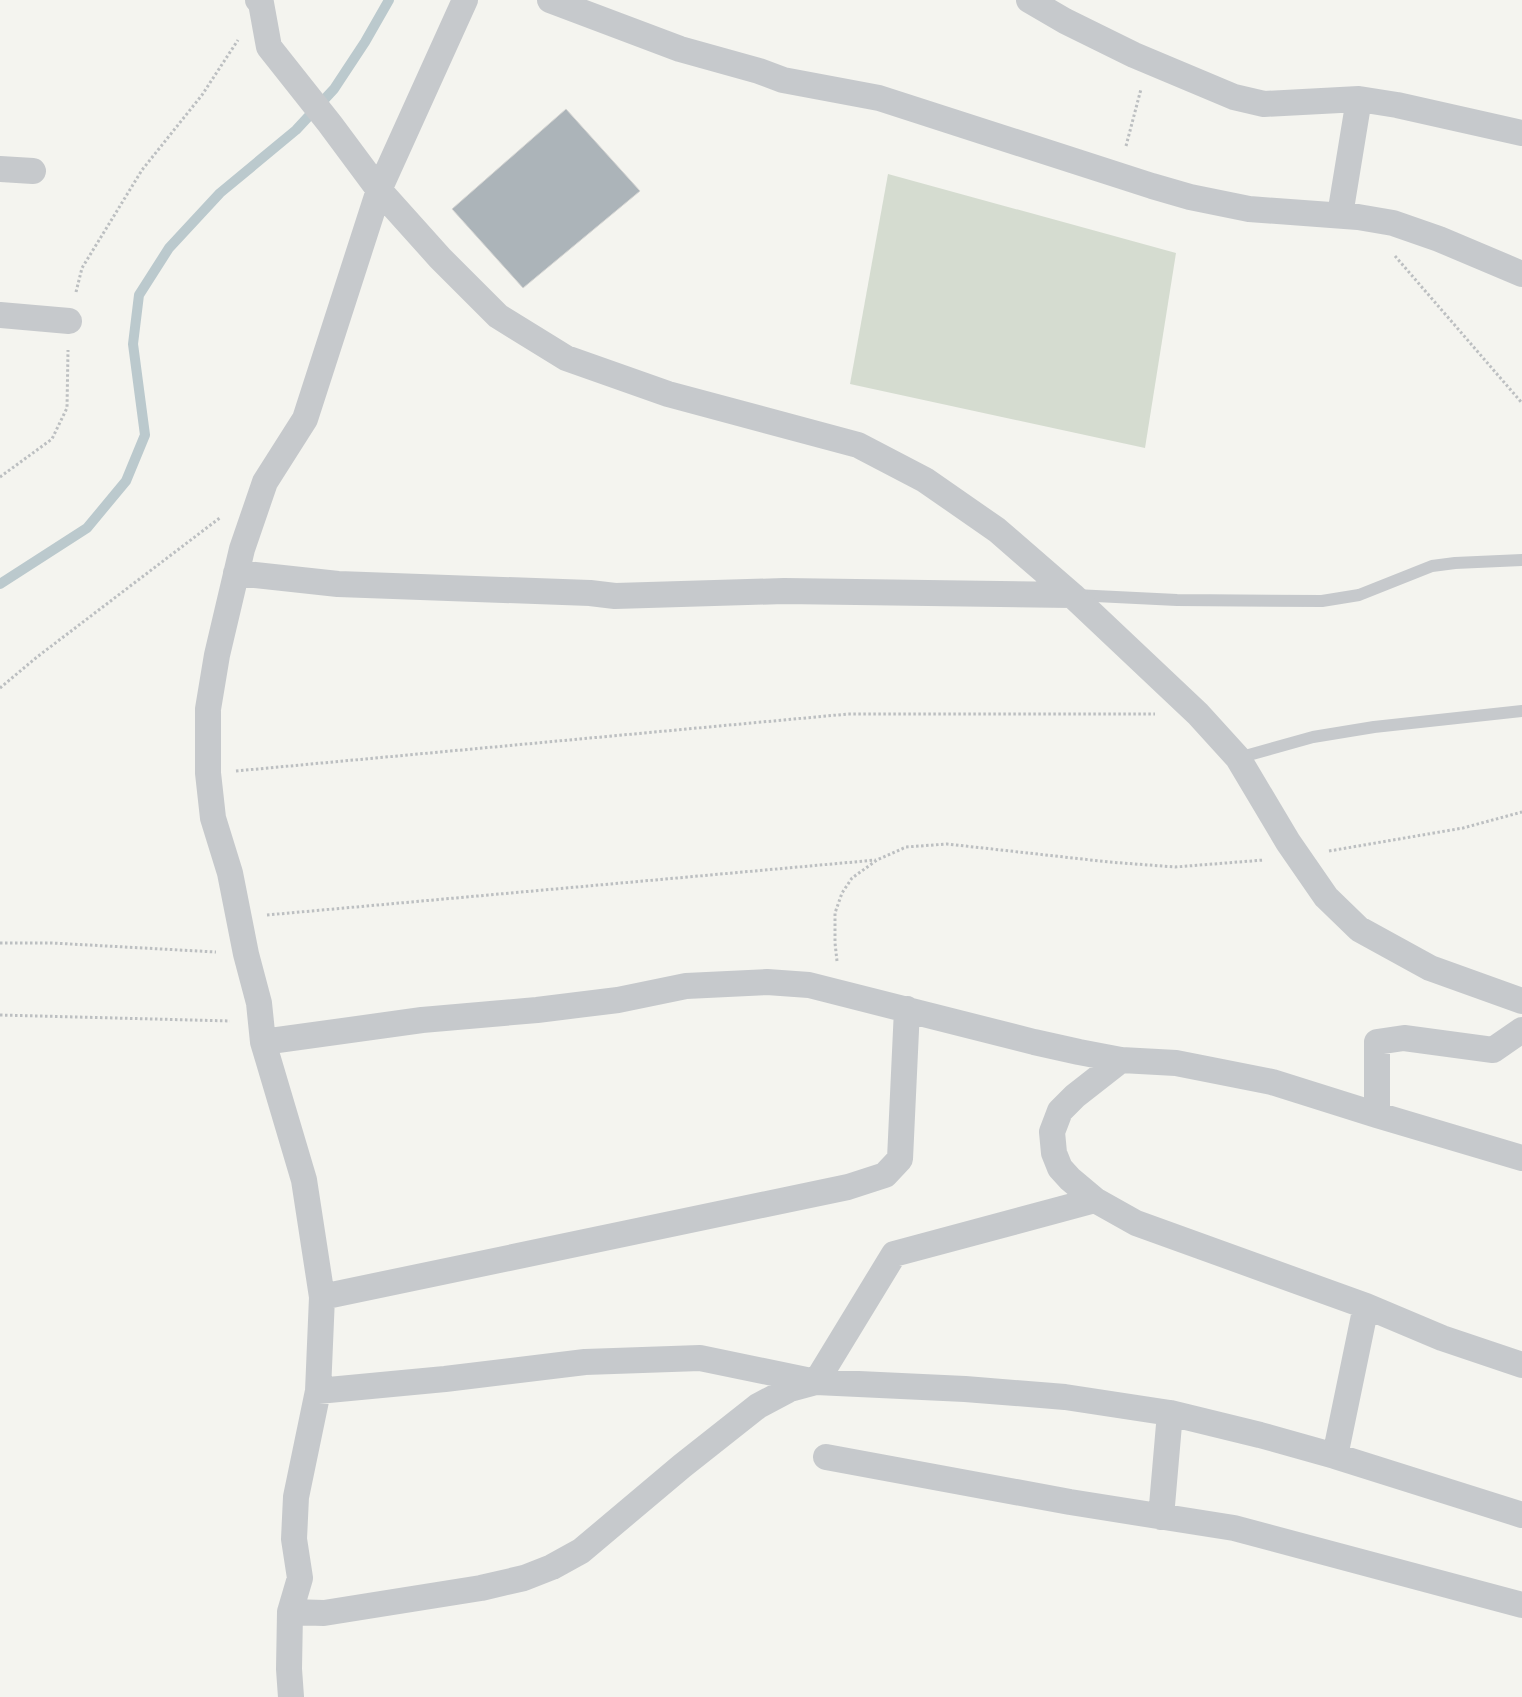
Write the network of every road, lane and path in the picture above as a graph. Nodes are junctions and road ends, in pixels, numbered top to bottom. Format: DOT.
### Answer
graph roads {
  1 [pos="465,0"];
  2 [pos="550,0"];
  3 [pos="1029,0"];
  4 [pos="261,1"];
  5 [pos="1149,62"];
  6 [pos="1359,99"];
  7 [pos="1522,133"];
  8 [pos="0,169"];
  9 [pos="33,171"];
  10 [pos="1118,176"];
  11 [pos="379,190"];
  12 [pos="1340,215"];
  13 [pos="1392,253"];
  14 [pos="1522,274"];
  15 [pos="0,315"];
  16 [pos="69,321"];
  17 [pos="1522,403"];
  18 [pos="0,477"];
  19 [pos="228,512"];
  20 [pos="1522,560"];
  21 [pos="236,573"];
  22 [pos="1072,595"];
  23 [pos="0,688"];
  24 [pos="1522,711"];
  25 [pos="1198,714"];
  26 [pos="1238,758"];
  27 [pos="208,773"];
  28 [pos="1522,812"];
  29 [pos="1298,856"];
  30 [pos="876,860"];
  31 [pos="238,917"];
  32 [pos="0,943"];
  33 [pos="246,954"];
  34 [pos="841,992"];
  35 [pos="1522,1001"];
  36 [pos="907,1009"];
  37 [pos="0,1015"];
  38 [pos="1522,1030"];
  39 [pos="262,1032"];
  40 [pos="1121,1060"];
  41 [pos="1377,1115"];
  42 [pos="1522,1158"];
  43 [pos="1095,1200"];
  44 [pos="322,1297"];
  45 [pos="1366,1306"];
  46 [pos="1522,1365"];
  47 [pos="816,1382"];
  48 [pos="318,1391"];
  49 [pos="1170,1413"];
  50 [pos="1335,1456"];
  51 [pos="826,1457"];
  52 [pos="1522,1515"];
  53 [pos="1161,1517"];
  54 [pos="1522,1605"];
  55 [pos="290,1612"];
  56 [pos="291,1697"];
  1 -- 11 [label="street"];
  2 -- 10 [label="street"];
  3 -- 5 [label="street"];
  4 -- 11 [label="street"];
  4 -- 16 [label="path"];
  5 -- 6 [label="street"];
  5 -- 10 [label="path"];
  6 -- 7 [label="street"];
  6 -- 12 [label="street"];
  8 -- 9 [label="street"];
  10 -- 12 [label="street"];
  11 -- 21 [label="street"];
  11 -- 22 [label="street"];
  12 -- 14 [label="street"];
  13 -- 17 [label="path"];
  15 -- 16 [label="street"];
  16 -- 18 [label="path"];
  19 -- 23 [label="path"];
  20 -- 22 [label="lane"];
  21 -- 22 [label="street"];
  21 -- 27 [label="street"];
  22 -- 25 [label="street"];
  24 -- 26 [label="lane"];
  25 -- 26 [label="street"];
  25 -- 27 [label="path"];
  26 -- 29 [label="street"];
  27 -- 31 [label="street"];
  28 -- 29 [label="path"];
  29 -- 30 [label="path"];
  29 -- 35 [label="street"];
  30 -- 31 [label="path"];
  30 -- 34 [label="path"];
  31 -- 33 [label="street"];
  32 -- 33 [label="path"];
  33 -- 39 [label="street"];
  34 -- 36 [label="street"];
  34 -- 39 [label="street"];
  36 -- 40 [label="street"];
  36 -- 44 [label="street"];
  37 -- 39 [label="path"];
  38 -- 41 [label="street"];
  39 -- 44 [label="street"];
  40 -- 41 [label="street"];
  40 -- 43 [label="street"];
  41 -- 42 [label="street"];
  43 -- 45 [label="street"];
  43 -- 47 [label="street"];
  44 -- 48 [label="street"];
  45 -- 46 [label="street"];
  45 -- 50 [label="street"];
  47 -- 48 [label="street"];
  47 -- 49 [label="street"];
  47 -- 55 [label="street"];
  48 -- 55 [label="street"];
  49 -- 50 [label="street"];
  49 -- 53 [label="street"];
  50 -- 52 [label="street"];
  51 -- 53 [label="street"];
  53 -- 54 [label="street"];
  55 -- 56 [label="street"];
}
